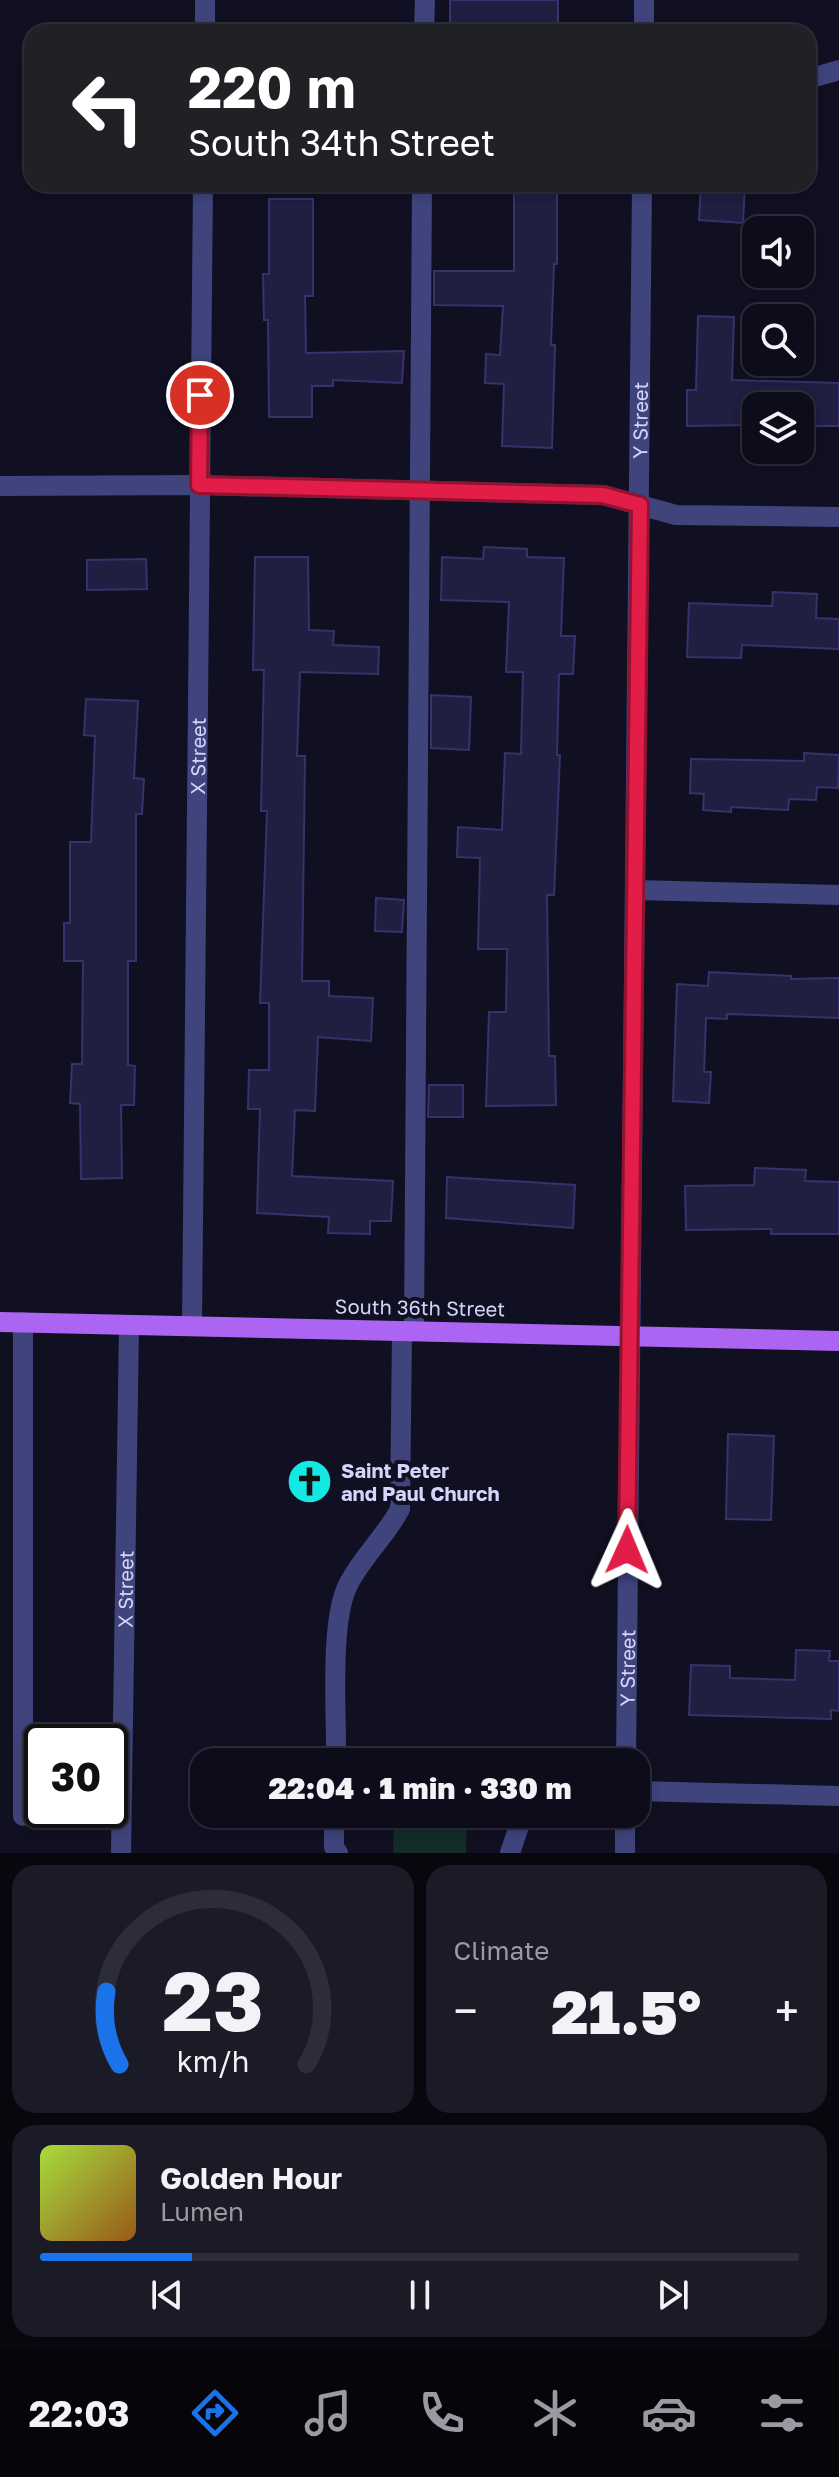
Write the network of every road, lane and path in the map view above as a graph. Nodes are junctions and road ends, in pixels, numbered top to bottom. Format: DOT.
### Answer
graph roads {
  1 [pos="205,0"];
  2 [pos="425,0"];
  3 [pos="644,0"];
  4 [pos="205,24"];
  5 [pos="424,24"];
  6 [pos="644,24"];
  7 [pos="839,70"];
  8 [pos="816,77"];
  9 [pos="203,192"];
  10 [pos="422,192"];
  11 [pos="642,192"];
  12 [pos="199,485"];
  13 [pos="0,486"];
  14 [pos="419,491"];
  15 [pos="640,505"];
  16 [pos="839,517"];
  17 [pos="635,890"];
  18 [pos="839,895"];
  19 [pos="0,1322"];
  20 [pos="23,1322"];
  21 [pos="129,1325"];
  22 [pos="192,1326"];
  23 [pos="408,1331"];
  24 [pos="629,1336"];
  25 [pos="839,1341"];
  26 [pos="336,1748"];
  27 [pos="626,1748"];
  28 [pos="650,1791"];
  29 [pos="839,1796"];
  30 [pos="23,1816"];
  31 [pos="334,1828"];
  32 [pos="518,1828"];
  33 [pos="625,1828"];
  34 [pos="121,1853"];
  35 [pos="338,1853"];
  36 [pos="510,1853"];
  37 [pos="625,1853"];
  1 -- 4 [label="street"];
  2 -- 5 [label="street"];
  3 -- 6 [label="street"];
  7 -- 8 [label="street"];
  9 -- 12 [label="street, X Street"];
  10 -- 14 [label="street"];
  11 -- 15 [label="street, Y Street"];
  12 -- 13 [label="street"];
  12 -- 14 [label="street"];
  12 -- 22 [label="street, X Street"];
  14 -- 15 [label="street"];
  14 -- 23 [label="street"];
  15 -- 16 [label="street"];
  15 -- 17 [label="street, Y Street"];
  17 -- 18 [label="street"];
  17 -- 24 [label="street, Y Street"];
  19 -- 20 [label="main road, South 36th Street"];
  20 -- 21 [label="main road, South 36th Street"];
  20 -- 30 [label="street"];
  21 -- 22 [label="main road, South 36th Street"];
  21 -- 34 [label="street, X Street"];
  22 -- 23 [label="main road, South 36th Street"];
  23 -- 24 [label="main road, South 36th Street"];
  23 -- 26 [label="street"];
  24 -- 25 [label="main road, South 36th Street"];
  24 -- 27 [label="street, Y Street"];
  28 -- 29 [label="street"];
  31 -- 35 [label="street"];
  32 -- 36 [label="street"];
  33 -- 37 [label="street"];
}
